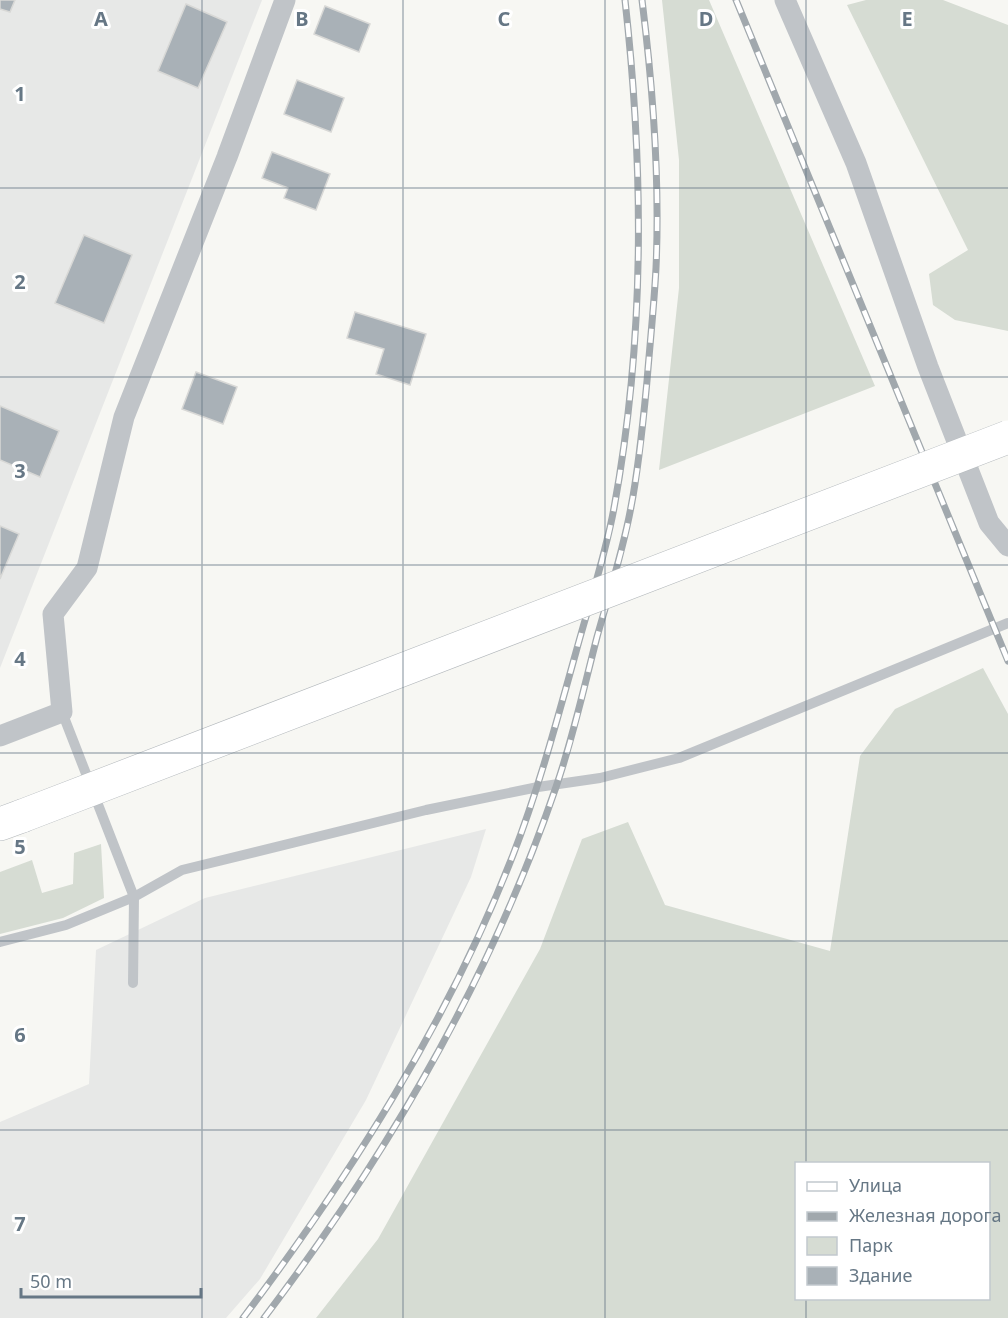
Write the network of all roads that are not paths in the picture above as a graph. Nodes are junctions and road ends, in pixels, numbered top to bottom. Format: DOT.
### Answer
graph roads {
  1 [pos="285,0"];
  2 [pos="785,0"];
  3 [pos="1008,437"];
  4 [pos="1008,546"];
  5 [pos="1008,623"];
  6 [pos="62,712"];
  7 [pos="0,736"];
  8 [pos="11,820"];
  9 [pos="134,897"];
  10 [pos="0,942"];
  11 [pos="133,983"];
  1 -- 6 [label="street"];
  2 -- 4 [label="street"];
  3 -- 8 [label="main road, bridge"];
  5 -- 9 [label="lane"];
  6 -- 7 [label="street"];
  6 -- 9 [label="lane"];
  9 -- 10 [label="lane"];
  9 -- 11 [label="lane"];
}
